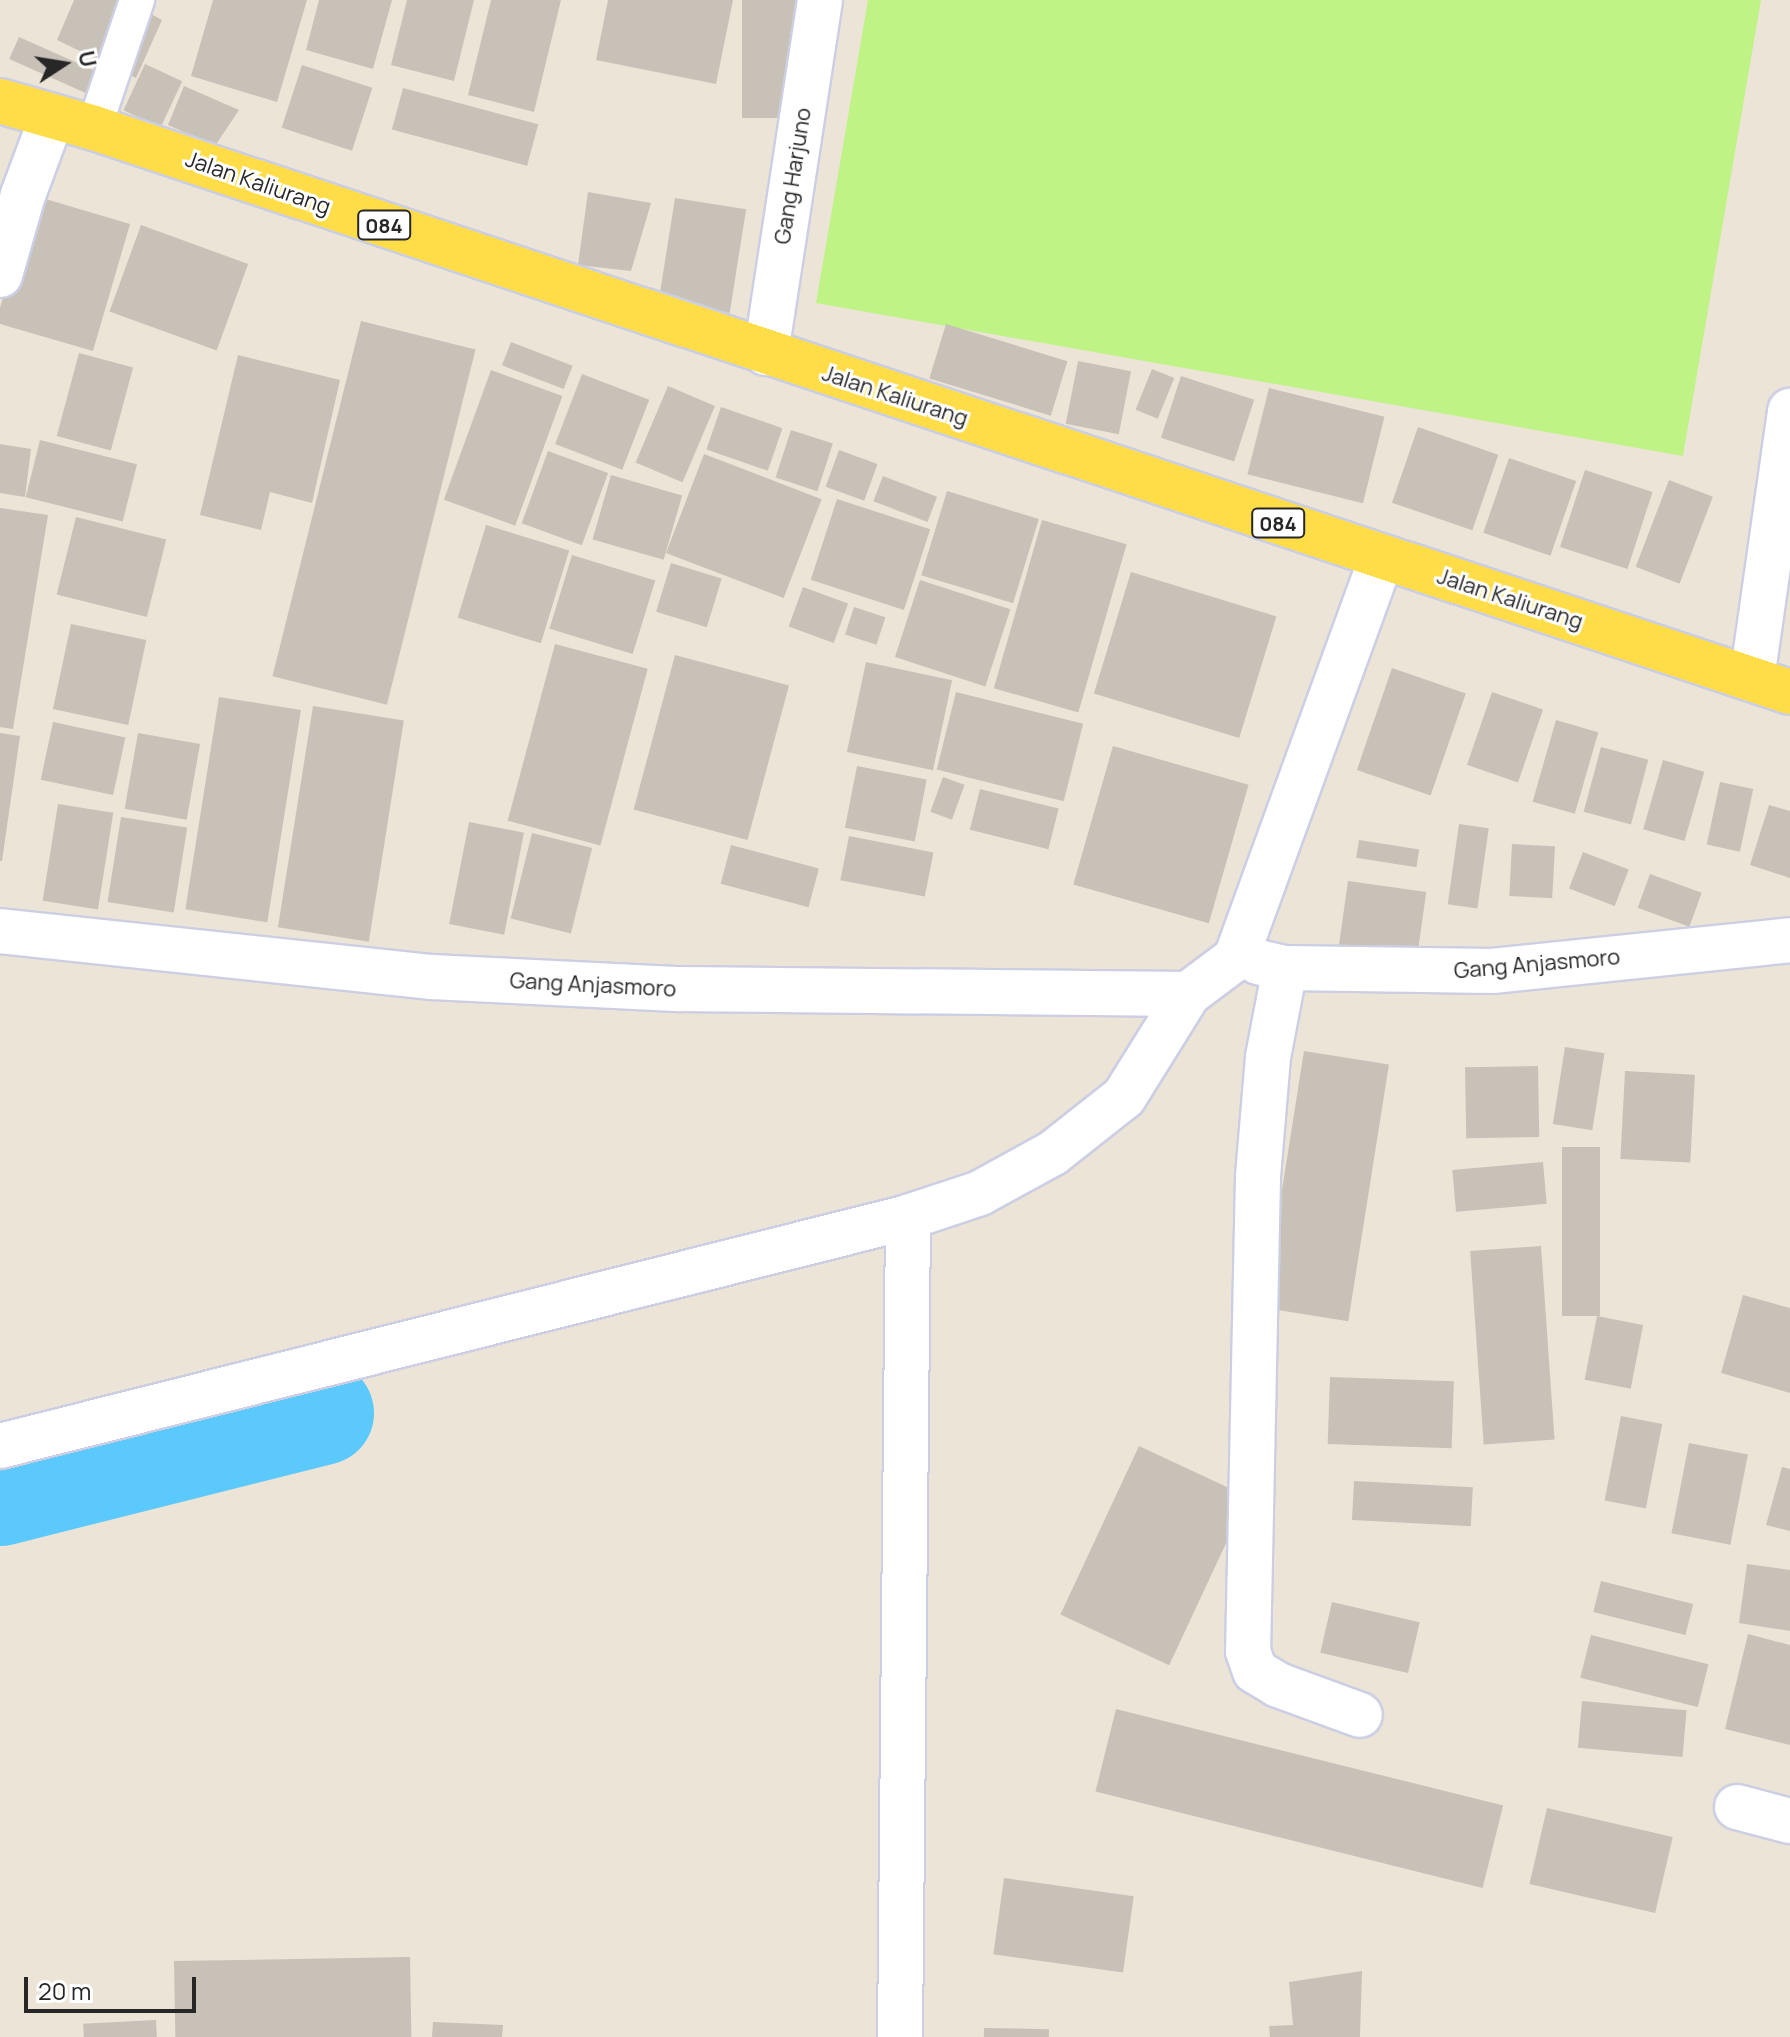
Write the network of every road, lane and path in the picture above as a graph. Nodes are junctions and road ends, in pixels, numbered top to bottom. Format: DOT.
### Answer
graph roads {
  1 [pos="137,0"];
  2 [pos="820,0"];
  3 [pos="0,101"];
  4 [pos="73,122"];
  5 [pos="0,275"];
  6 [pos="766,353"];
  7 [pos="1790,411"];
  8 [pos="1382,557"];
  9 [pos="1771,686"];
  10 [pos="0,931"];
  11 [pos="1790,940"];
  12 [pos="1236,958"];
  13 [pos="1285,968"];
  14 [pos="1188,994"];
  15 [pos="908,1217"];
  16 [pos="0,1446"];
  17 [pos="1360,1715"];
  18 [pos="1737,1807"];
  19 [pos="1790,1821"];
  20 [pos="900,2037"];
  1 -- 4 [label="lane"];
  2 -- 6 [label="street, Gang Harjuno"];
  3 -- 4 [label="main road, Jalan Kaliurang / 084"];
  4 -- 5 [label="street"];
  4 -- 6 [label="main road, Jalan Kaliurang / 084"];
  6 -- 8 [label="main road, Jalan Kaliurang / 084"];
  7 -- 9 [label="street"];
  8 -- 9 [label="main road, Jalan Kaliurang / 084"];
  8 -- 12 [label="street"];
  10 -- 14 [label="street, Gang Anjasmoro"];
  11 -- 13 [label="street, Gang Anjasmoro"];
  12 -- 13 [label="street, Gang Anjasmoro"];
  12 -- 14 [label="street"];
  13 -- 17 [label="street"];
  14 -- 15 [label="street"];
  15 -- 16 [label="street"];
  15 -- 20 [label="street"];
  18 -- 19 [label="street"];
}
